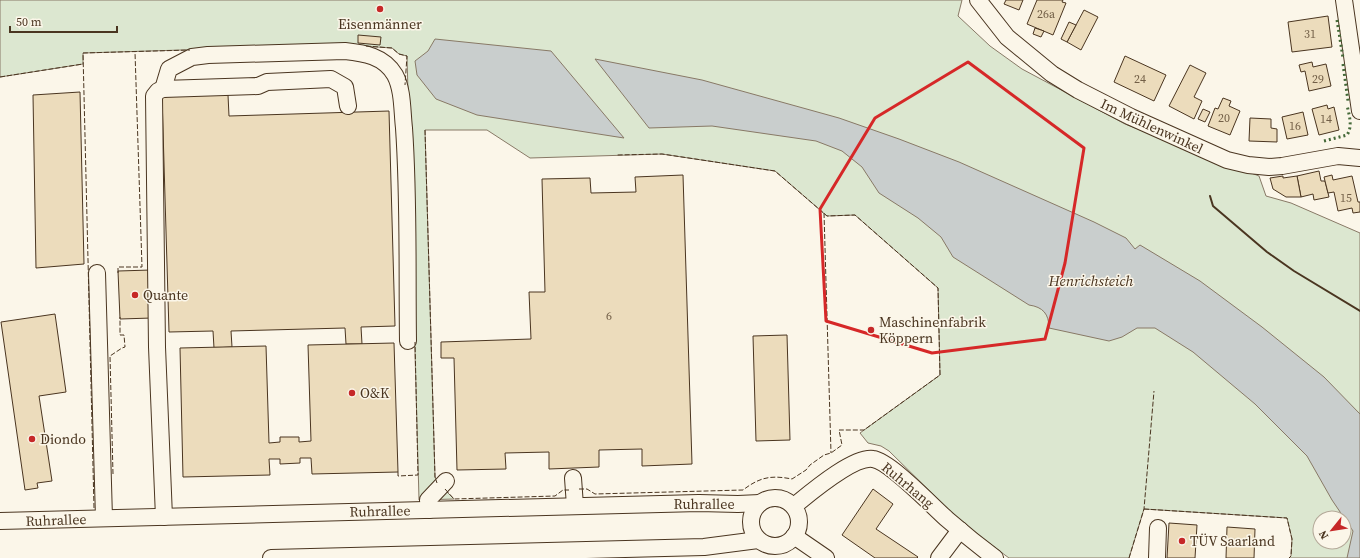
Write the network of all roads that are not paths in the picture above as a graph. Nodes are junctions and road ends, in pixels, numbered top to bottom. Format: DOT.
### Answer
graph roads {
  1 [pos="978,0"];
  2 [pos="1344,0"];
  3 [pos="163,89"];
  4 [pos="348,106"];
  5 [pos="1360,110"];
  6 [pos="1360,158"];
  7 [pos="97,273"];
  8 [pos="408,341"];
  9 [pos="573,478"];
  10 [pos="446,481"];
  11 [pos="760,503"];
  12 [pos="574,506"];
  13 [pos="794,506"];
  14 [pos="429,510"];
  15 [pos="164,517"];
  16 [pos="104,518"];
  17 [pos="0,521"];
  18 [pos="1158,528"];
  19 [pos="960,530"];
  20 [pos="794,536"];
  21 [pos="758,540"];
  22 [pos="422,556"];
  23 [pos="368,557"];
  24 [pos="272,558"];
  25 [pos="826,558"];
  26 [pos="939,558"];
  27 [pos="995,558"];
  28 [pos="1157,558"];
  1 -- 6 [label="street, Im Mühlenwinkel"];
  2 -- 5 [label="street"];
  3 -- 4 [label="street"];
  3 -- 8 [label="street"];
  3 -- 15 [label="street"];
  7 -- 16 [label="street"];
  9 -- 12 [label="street"];
  10 -- 14 [label="street"];
  11 -- 12 [label="street, Ruhrallee"];
  11 -- 13 [label="street, Ruhrallee"];
  11 -- 21 [label="street, Ruhrallee"];
  12 -- 14 [label="street, Ruhrallee"];
  13 -- 19 [label="street, Ruhrhang"];
  13 -- 20 [label="street"];
  14 -- 15 [label="street, Ruhrallee"];
  15 -- 16 [label="street, Ruhrallee"];
  16 -- 17 [label="street, Ruhrallee"];
  18 -- 28 [label="street"];
  19 -- 26 [label="street"];
  19 -- 27 [label="street, Ruhrhang"];
  20 -- 21 [label="street"];
  20 -- 25 [label="street"];
  21 -- 22 [label="street"];
  22 -- 23 [label="street"];
  23 -- 24 [label="street"];
}
